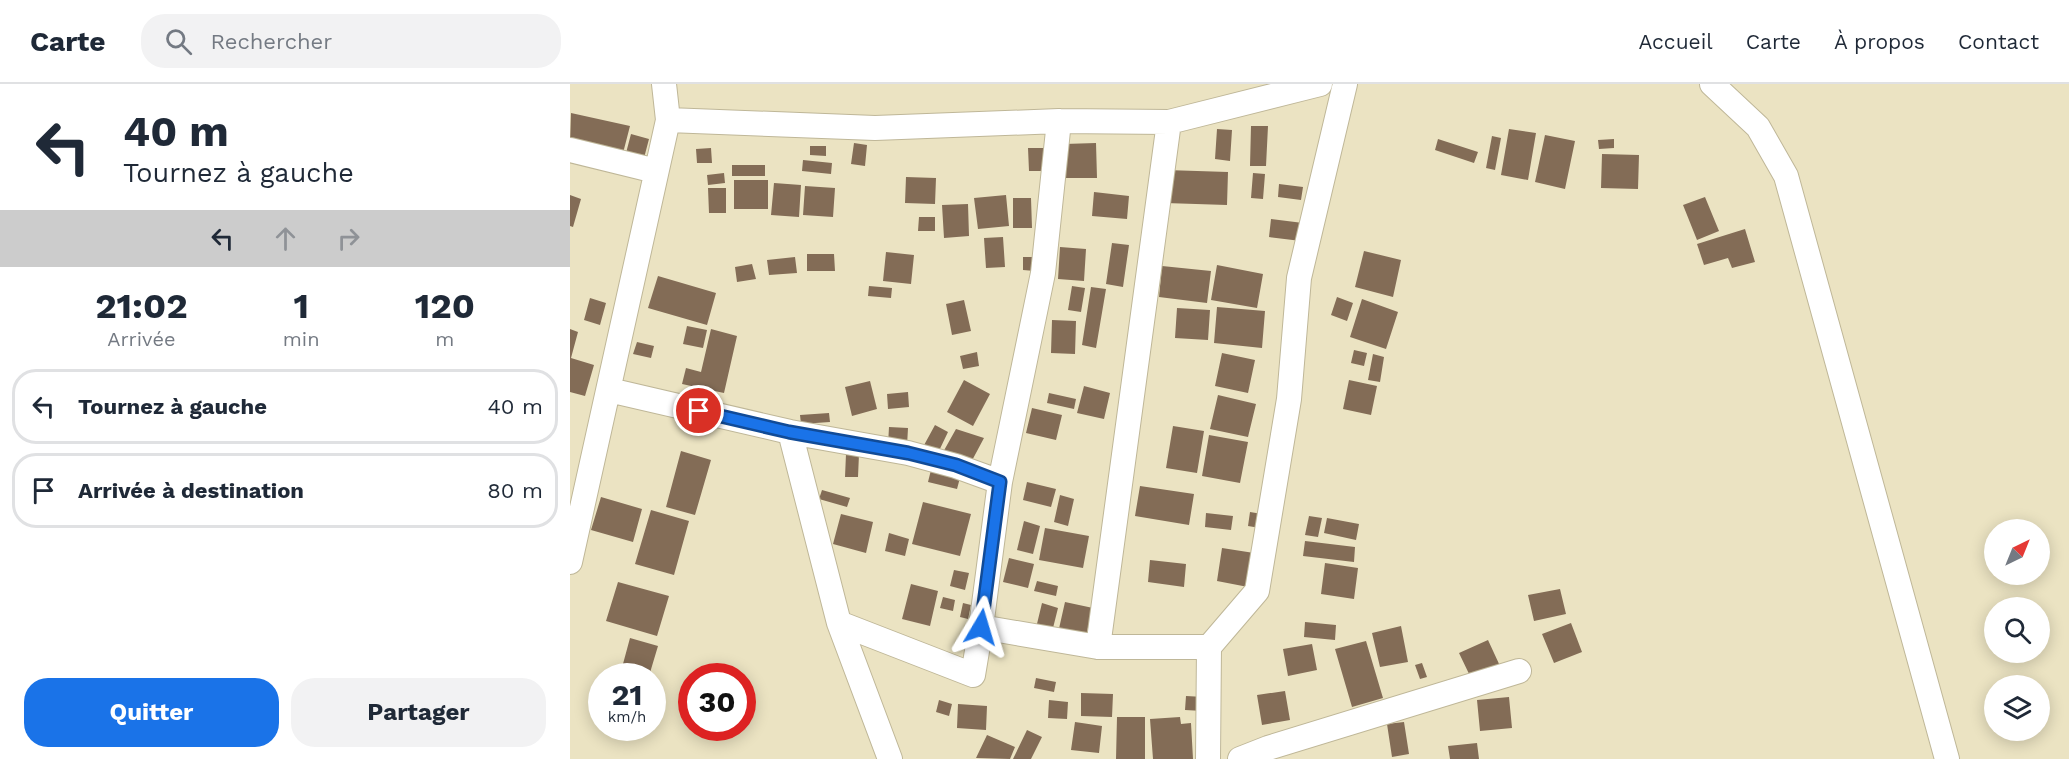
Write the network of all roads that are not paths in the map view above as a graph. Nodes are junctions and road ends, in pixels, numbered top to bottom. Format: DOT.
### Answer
graph roads {
  1 [pos="664,84"];
  2 [pos="1320,84"];
  3 [pos="1345,84"];
  4 [pos="1712,84"];
  5 [pos="668,120"];
  6 [pos="1059,122"];
  7 [pos="1169,122"];
  8 [pos="570,150"];
  9 [pos="656,171"];
  10 [pos="609,390"];
  11 [pos="789,432"];
  12 [pos="1000,482"];
  13 [pos="570,561"];
  14 [pos="839,623"];
  15 [pos="981,627"];
  16 [pos="1098,647"];
  17 [pos="1209,648"];
  18 [pos="1519,671"];
  19 [pos="890,759"];
  20 [pos="1208,759"];
  21 [pos="1240,759"];
  22 [pos="1947,759"];
  1 -- 5 [label="street"];
  2 -- 7 [label="street"];
  3 -- 17 [label="street"];
  4 -- 22 [label="street"];
  5 -- 6 [label="street"];
  5 -- 9 [label="street"];
  6 -- 7 [label="street"];
  6 -- 12 [label="street"];
  7 -- 16 [label="street"];
  8 -- 9 [label="street"];
  9 -- 10 [label="street"];
  10 -- 11 [label="street"];
  10 -- 13 [label="street"];
  11 -- 12 [label="street"];
  11 -- 14 [label="street"];
  12 -- 15 [label="street"];
  14 -- 15 [label="street"];
  14 -- 19 [label="street"];
  15 -- 16 [label="street"];
  16 -- 17 [label="street"];
  17 -- 20 [label="street"];
  18 -- 21 [label="street"];
}
